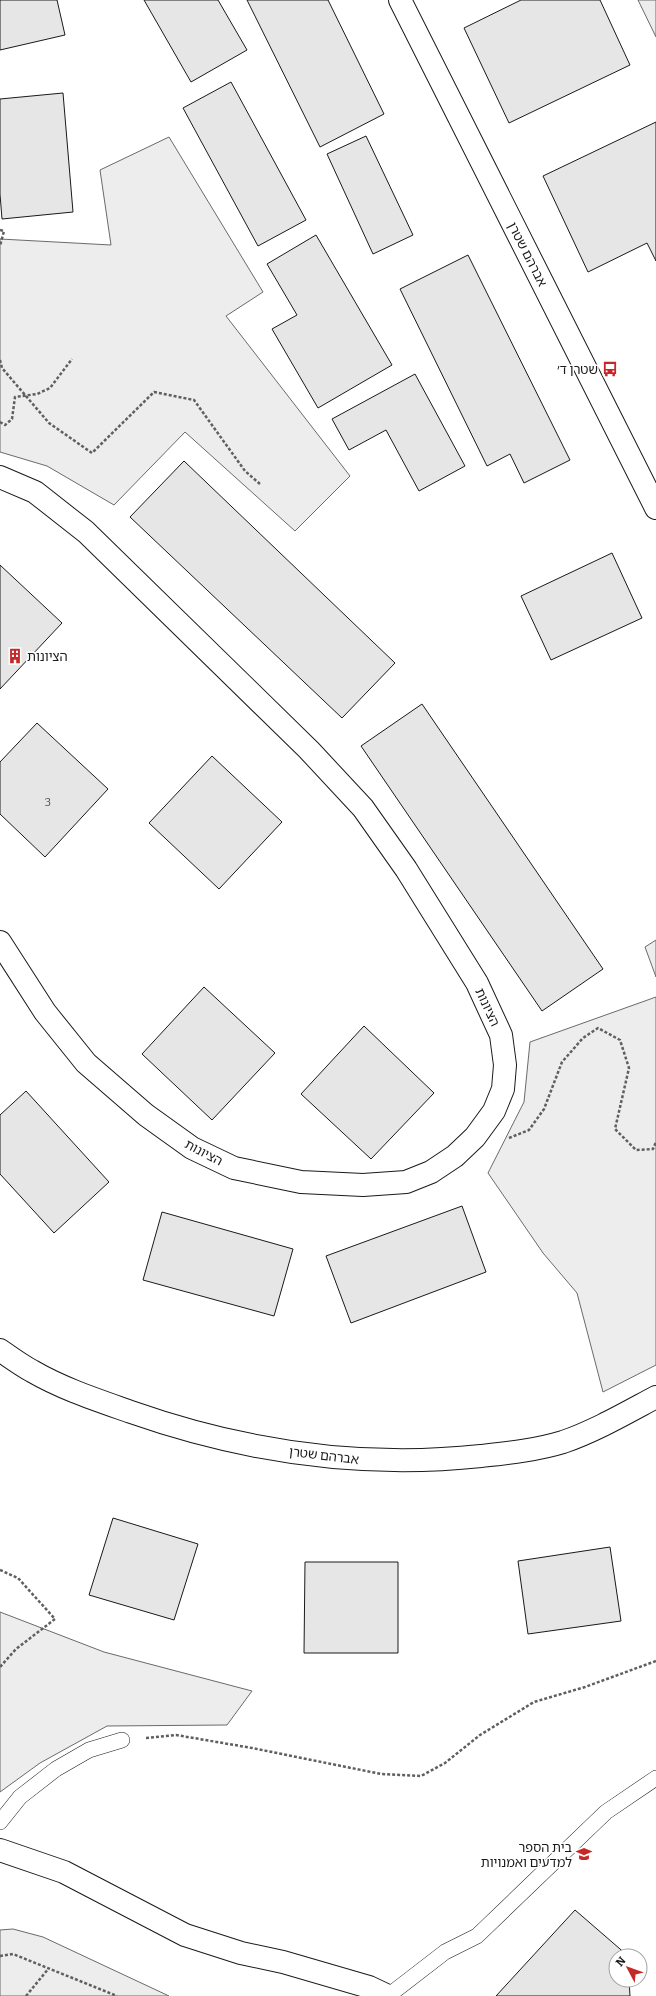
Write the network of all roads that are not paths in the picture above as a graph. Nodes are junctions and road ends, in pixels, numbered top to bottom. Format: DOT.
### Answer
graph roads {
  1 [pos="400,0"];
  2 [pos="0,476"];
  3 [pos="656,508"];
  4 [pos="0,942"];
  5 [pos="0,1350"];
  6 [pos="656,1397"];
  7 [pos="122,1740"];
  8 [pos="656,1778"];
  9 [pos="0,1822"];
  10 [pos="0,1850"];
  11 [pos="388,1996"];
  1 -- 3 [label="street, אברהם שטרן"];
  2 -- 4 [label="street, הציונות"];
  5 -- 6 [label="street, אברהם שטרן"];
  7 -- 9 [label="lane"];
  8 -- 11 [label="lane"];
  10 -- 11 [label="street"];
}
